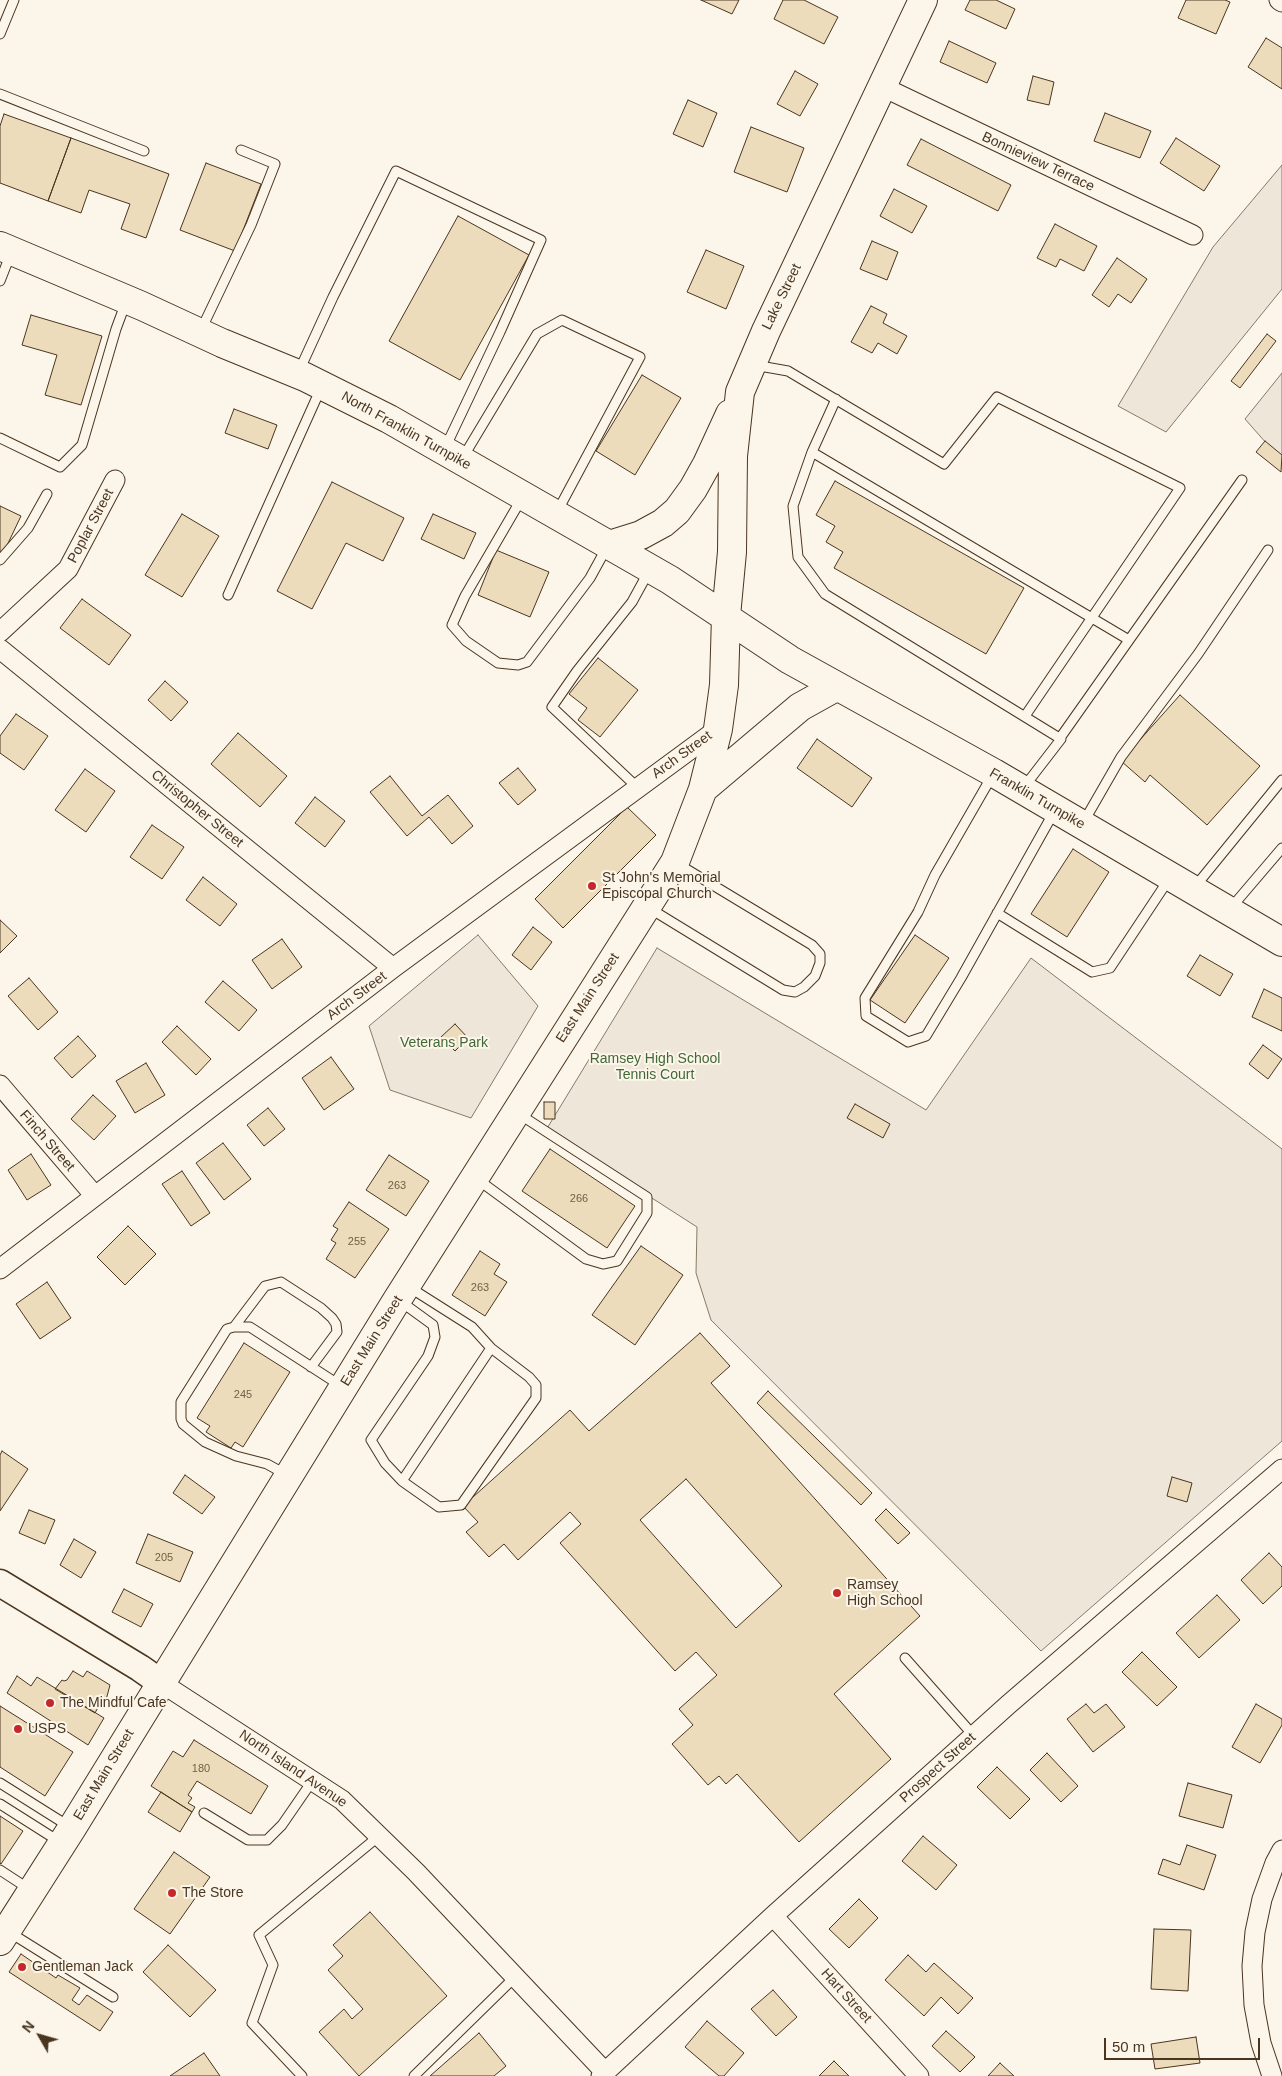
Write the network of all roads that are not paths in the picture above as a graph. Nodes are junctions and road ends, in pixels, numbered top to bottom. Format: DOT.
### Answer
graph roads {
  1 [pos="14,0"];
  2 [pos="923,0"];
  3 [pos="0,34"];
  4 [pos="883,87"];
  5 [pos="0,94"];
  6 [pos="240,150"];
  7 [pos="144,151"];
  8 [pos="1193,235"];
  9 [pos="6,248"];
  10 [pos="0,281"];
  11 [pos="127,300"];
  12 [pos="200,333"];
  13 [pos="751,364"];
  14 [pos="298,374"];
  15 [pos="322,386"];
  16 [pos="740,392"];
  17 [pos="836,399"];
  18 [pos="0,438"];
  19 [pos="812,452"];
  20 [pos="452,455"];
  21 [pos="116,480"];
  22 [pos="1242,480"];
  23 [pos="47,494"];
  24 [pos="523,496"];
  25 [pos="556,514"];
  26 [pos="609,545"];
  27 [pos="1268,550"];
  28 [pos="0,560"];
  29 [pos="650,568"];
  30 [pos="228,595"];
  31 [pos="726,616"];
  32 [pos="1091,619"];
  33 [pos="0,632"];
  34 [pos="1129,640"];
  35 [pos="0,649"];
  36 [pos="790,660"];
  37 [pos="836,687"];
  38 [pos="1025,716"];
  39 [pos="718,729"];
  40 [pos="1060,738"];
  41 [pos="994,774"];
  42 [pos="1282,780"];
  43 [pos="638,788"];
  44 [pos="703,789"];
  45 [pos="1022,790"];
  46 [pos="1055,810"];
  47 [pos="1082,825"];
  48 [pos="1282,848"];
  49 [pos="675,862"];
  50 [pos="1182,884"];
  51 [pos="646,907"];
  52 [pos="1228,911"];
  53 [pos="997,913"];
  54 [pos="1282,942"];
  55 [pos="393,968"];
  56 [pos="0,1085"];
  57 [pos="516,1112"];
  58 [pos="474,1177"];
  59 [pos="95,1196"];
  60 [pos="0,1269"];
  61 [pos="402,1292"];
  62 [pos="234,1327"];
  63 [pos="491,1348"];
  64 [pos="312,1367"];
  65 [pos="343,1388"];
  66 [pos="1282,1469"];
  67 [pos="288,1476"];
  68 [pos="402,1481"];
  69 [pos="0,1583"];
  70 [pos="905,1658"];
  71 [pos="160,1682"];
  72 [pos="974,1736"];
  73 [pos="313,1780"];
  74 [pos="0,1783"];
  75 [pos="0,1804"];
  76 [pos="204,1813"];
  77 [pos="67,1836"];
  78 [pos="379,1836"];
  79 [pos="1282,1850"];
  80 [pos="0,1870"];
  81 [pos="32,1891"];
  82 [pos="774,1916"];
  83 [pos="5,1929"];
  84 [pos="515,1977"];
  85 [pos="113,1996"];
  86 [pos="603,2074"];
  87 [pos="302,2076"];
  88 [pos="414,2076"];
  89 [pos="919,2076"];
  90 [pos="1272,2076"];
  1 -- 3 [label="lane"];
  2 -- 4 [label="main road, Lake Street"];
  4 -- 8 [label="street, Bonnieview Terrace"];
  4 -- 13 [label="main road, Lake Street"];
  5 -- 7 [label="lane"];
  6 -- 12 [label="lane"];
  9 -- 10 [label="lane"];
  9 -- 11 [label="main road, North Franklin Turnpike"];
  11 -- 12 [label="main road, North Franklin Turnpike"];
  11 -- 18 [label="lane"];
  12 -- 14 [label="main road, North Franklin Turnpike"];
  13 -- 16 [label="main road, Lake Street"];
  13 -- 17 [label="lane"];
  14 -- 15 [label="main road, North Franklin Turnpike"];
  14 -- 20 [label="lane"];
  15 -- 20 [label="main road, North Franklin Turnpike"];
  15 -- 30 [label="lane"];
  16 -- 26 [label="main road"];
  16 -- 31 [label="main road, Lake Street"];
  17 -- 19 [label="lane"];
  17 -- 32 [label="lane"];
  19 -- 32 [label="lane"];
  19 -- 38 [label="lane"];
  20 -- 24 [label="main road, North Franklin Turnpike"];
  20 -- 25 [label="lane"];
  21 -- 33 [label="street, Poplar Street"];
  22 -- 34 [label="lane"];
  23 -- 28 [label="lane"];
  24 -- 25 [label="main road, North Franklin Turnpike"];
  24 -- 26 [label="lane"];
  25 -- 26 [label="main road, North Franklin Turnpike"];
  26 -- 29 [label="main road, North Franklin Turnpike"];
  27 -- 47 [label="lane"];
  29 -- 31 [label="main road, North Franklin Turnpike"];
  29 -- 43 [label="lane"];
  31 -- 36 [label="main road, North Franklin Turnpike"];
  31 -- 39 [label="main road, Lake Street"];
  32 -- 34 [label="lane"];
  32 -- 38 [label="lane"];
  34 -- 40 [label="lane"];
  35 -- 55 [label="street, Christopher Street"];
  36 -- 37 [label="main road, Franklin Turnpike"];
  37 -- 41 [label="main road, Franklin Turnpike"];
  37 -- 44 [label="main road"];
  38 -- 40 [label="lane"];
  39 -- 43 [label="street, Arch Street"];
  39 -- 44 [label="main road, East Main Street"];
  40 -- 45 [label="lane"];
  41 -- 45 [label="main road, Franklin Turnpike"];
  41 -- 53 [label="lane"];
  42 -- 50 [label="lane"];
  43 -- 55 [label="street, Arch Street"];
  44 -- 49 [label="main road, East Main Street"];
  45 -- 46 [label="main road, Franklin Turnpike"];
  46 -- 47 [label="main road, Franklin Turnpike"];
  46 -- 53 [label="lane"];
  47 -- 50 [label="main road, Franklin Turnpike"];
  48 -- 52 [label="lane"];
  49 -- 51 [label="main road, East Main Street"];
  49 -- 51 [label="lane"];
  50 -- 52 [label="main road, Franklin Turnpike"];
  50 -- 53 [label="lane"];
  51 -- 57 [label="main road, East Main Street"];
  52 -- 54 [label="main road, Franklin Turnpike"];
  55 -- 59 [label="street, Arch Street"];
  56 -- 59 [label="street, Finch Street"];
  57 -- 58 [label="main road, East Main Street"];
  57 -- 58 [label="lane"];
  58 -- 61 [label="main road, East Main Street"];
  59 -- 60 [label="street, Arch Street"];
  61 -- 63 [label="lane"];
  61 -- 65 [label="main road, East Main Street"];
  61 -- 68 [label="lane"];
  62 -- 64 [label="lane"];
  62 -- 64 [label="lane"];
  62 -- 67 [label="lane"];
  63 -- 68 [label="lane"];
  63 -- 68 [label="lane"];
  64 -- 65 [label="lane"];
  65 -- 67 [label="main road, East Main Street"];
  66 -- 72 [label="street, Prospect Street"];
  67 -- 71 [label="main road, East Main Street"];
  69 -- 71 [label="street, North Island Avenue"];
  70 -- 72 [label="lane"];
  71 -- 73 [label="street, North Island Avenue"];
  71 -- 77 [label="main road, East Main Street"];
  72 -- 82 [label="street, Prospect Street"];
  73 -- 76 [label="lane"];
  73 -- 78 [label="street, North Island Avenue"];
  74 -- 77 [label="lane"];
  75 -- 77 [label="lane"];
  77 -- 81 [label="main road, East Main Street"];
  78 -- 84 [label="street, North Island Avenue"];
  78 -- 87 [label="lane"];
  79 -- 90 [label="street"];
  80 -- 81 [label="lane"];
  81 -- 83 [label="main road, East Main Street"];
  82 -- 86 [label="street, Prospect Street"];
  82 -- 89 [label="street, Hart Street"];
  83 -- 85 [label="lane"];
  84 -- 86 [label="street, North Island Avenue"];
  84 -- 88 [label="lane"];
}
